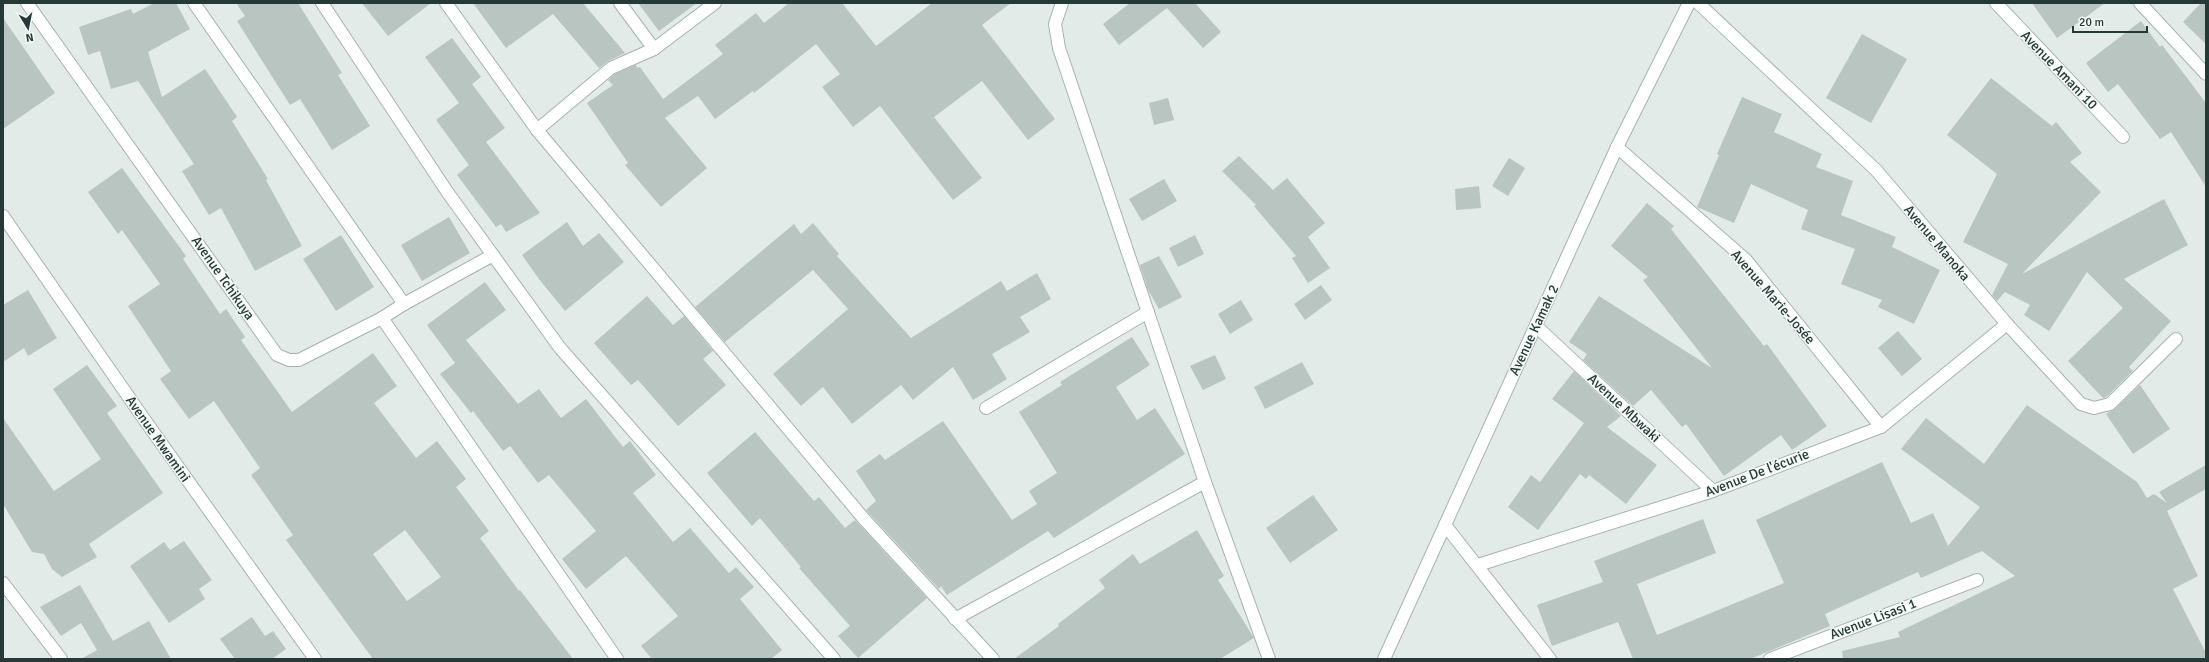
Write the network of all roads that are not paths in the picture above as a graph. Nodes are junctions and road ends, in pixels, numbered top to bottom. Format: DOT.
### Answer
graph roads {
  1 [pos="27,3"];
  2 [pos="194,3"];
  3 [pos="322,3"];
  4 [pos="446,3"];
  5 [pos="620,3"];
  6 [pos="715,3"];
  7 [pos="1062,3"];
  8 [pos="1689,3"];
  9 [pos="1698,3"];
  10 [pos="1996,3"];
  11 [pos="2140,3"];
  12 [pos="654,49"];
  13 [pos="2206,74"];
  14 [pos="537,130"];
  15 [pos="2123,137"];
  16 [pos="1617,147"];
  17 [pos="3,216"];
  18 [pos="493,255"];
  19 [pos="404,304"];
  20 [pos="1148,312"];
  21 [pos="382,318"];
  22 [pos="2007,324"];
  23 [pos="1536,326"];
  24 [pos="2176,339"];
  25 [pos="986,408"];
  26 [pos="1881,427"];
  27 [pos="1205,482"];
  28 [pos="1713,491"];
  29 [pos="1445,525"];
  30 [pos="1478,565"];
  31 [pos="1977,580"];
  32 [pos="3,583"];
  33 [pos="956,619"];
  34 [pos="1267,658"];
  35 [pos="61,659"];
  36 [pos="315,659"];
  37 [pos="617,659"];
  38 [pos="834,659"];
  39 [pos="992,659"];
  40 [pos="1384,659"];
  41 [pos="1550,659"];
  42 [pos="1770,659"];
  1 -- 21 [label="street, Avenue Tchikuya"];
  2 -- 19 [label="street"];
  3 -- 18 [label="street"];
  4 -- 14 [label="street"];
  5 -- 12 [label="street"];
  6 -- 12 [label="street"];
  7 -- 20 [label="street"];
  8 -- 16 [label="street, Avenue Kamak 2"];
  9 -- 22 [label="street, Avenue Manoka"];
  10 -- 15 [label="street, Avenue Amani 10"];
  11 -- 13 [label="street"];
  12 -- 14 [label="street"];
  14 -- 33 [label="street"];
  16 -- 23 [label="street, Avenue Kamak 2"];
  16 -- 26 [label="street, Avenue Marie-Josée"];
  17 -- 36 [label="street, Avenue Mwamini"];
  18 -- 19 [label="street, Avenue Tchikuya"];
  18 -- 38 [label="street"];
  19 -- 21 [label="street, Avenue Tchikuya"];
  20 -- 25 [label="street"];
  20 -- 27 [label="street"];
  21 -- 37 [label="street"];
  22 -- 24 [label="street, Avenue Manoka"];
  22 -- 26 [label="street, Avenue De l'écurie"];
  23 -- 28 [label="street, Avenue Mbwaki"];
  23 -- 29 [label="street, Avenue Kamak 2"];
  26 -- 28 [label="street, Avenue De l'écurie"];
  27 -- 33 [label="street"];
  27 -- 34 [label="street"];
  28 -- 30 [label="street, Avenue De l'écurie"];
  29 -- 30 [label="street"];
  29 -- 40 [label="street, Avenue Kamak 2"];
  30 -- 41 [label="street"];
  31 -- 42 [label="street, Avenue Lisasi 1"];
  32 -- 35 [label="street"];
  33 -- 39 [label="street"];
}
